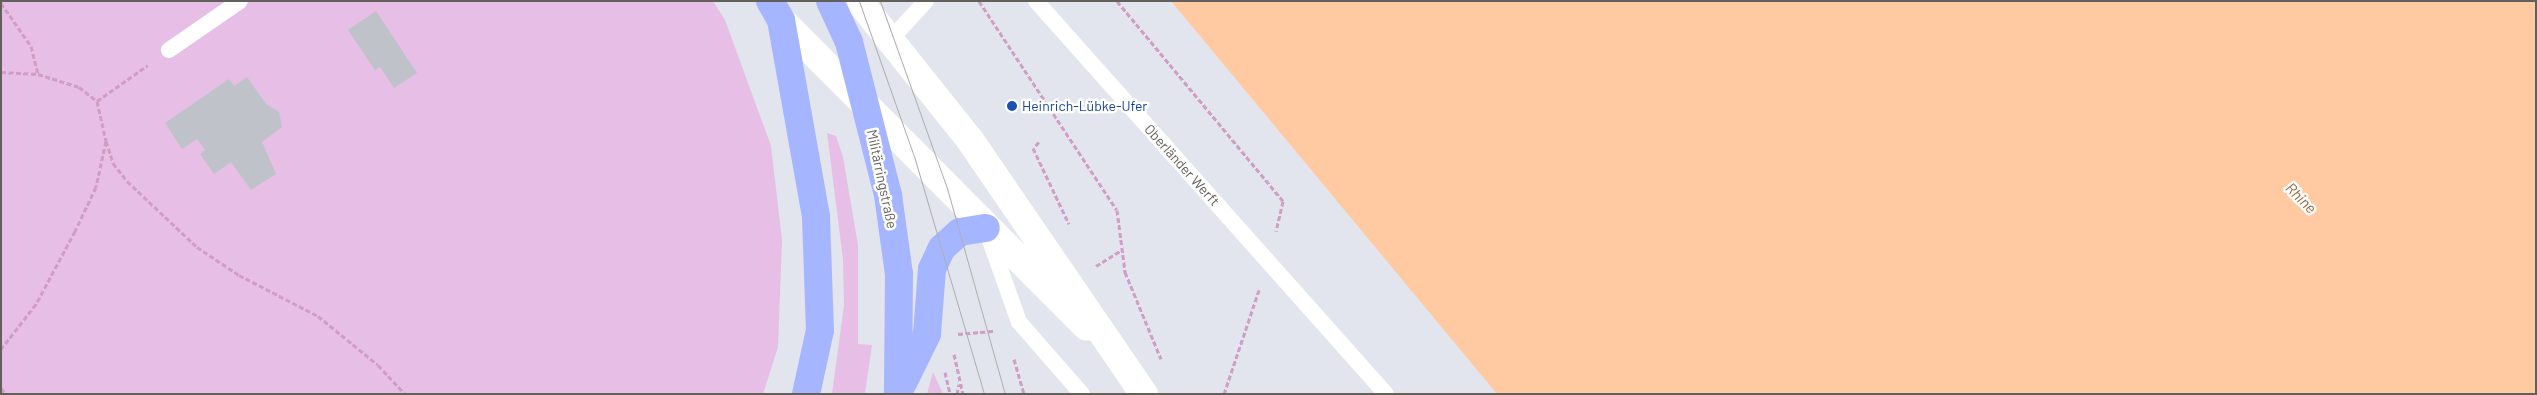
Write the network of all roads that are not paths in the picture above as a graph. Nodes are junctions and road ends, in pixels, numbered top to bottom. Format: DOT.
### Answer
graph roads {
  1 [pos="240,1"];
  2 [pos="830,1"];
  3 [pos="859,1"];
  4 [pos="926,1"];
  5 [pos="1036,1"];
  6 [pos="776,10"];
  7 [pos="892,38"];
  8 [pos="169,50"];
  9 [pos="866,108"];
  10 [pos="986,228"];
  11 [pos="1107,345"];
  12 [pos="806,394"];
  13 [pos="898,394"];
  14 [pos="1082,394"];
  15 [pos="1144,394"];
  16 [pos="1386,394"];
  1 -- 8 [label="lane"];
  2 -- 9 [label="main road, Militärringstraße"];
  3 -- 7 [label="main road"];
  4 -- 7 [label="lane"];
  5 -- 16 [label="lane, Oberländer Werft"];
  6 -- 9 [label="main road"];
  6 -- 12 [label="main road"];
  7 -- 11 [label="main road"];
  9 -- 10 [label="main road"];
  9 -- 13 [label="main road, Militärringstraße"];
  10 -- 11 [label="main road"];
  10 -- 13 [label="main road"];
  10 -- 14 [label="lane"];
  11 -- 15 [label="main road"];
}
